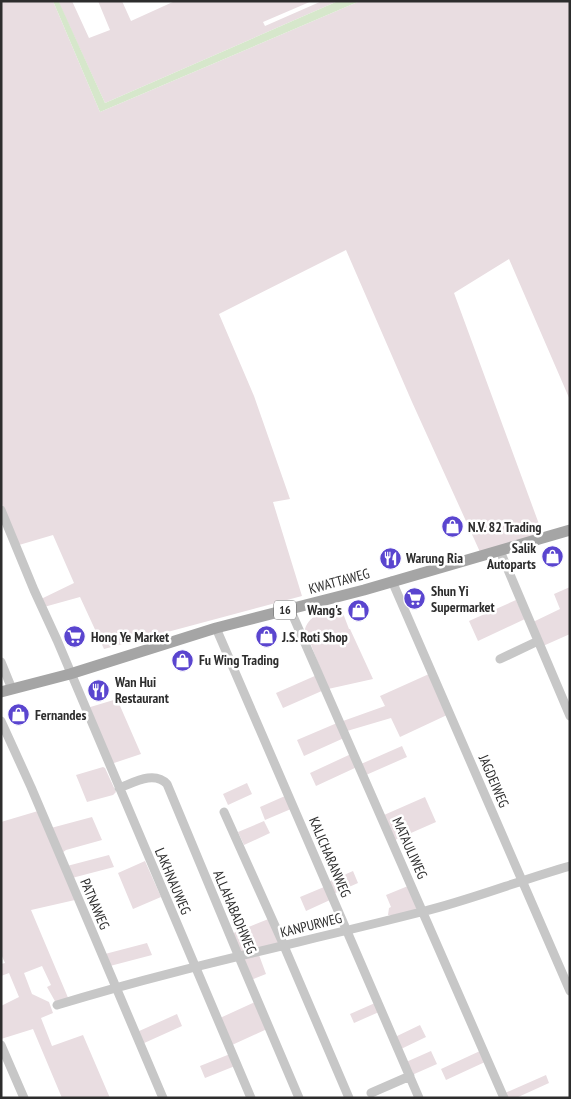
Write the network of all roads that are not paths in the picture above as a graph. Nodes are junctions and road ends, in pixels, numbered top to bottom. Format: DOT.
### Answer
graph roads {
  1 [pos="1,510"];
  2 [pos="570,530"];
  3 [pos="500,551"];
  4 [pos="392,581"];
  5 [pos="290,609"];
  6 [pos="216,628"];
  7 [pos="538,641"];
  8 [pos="500,659"];
  9 [pos="1,662"];
  10 [pos="70,674"];
  11 [pos="7,691"];
  12 [pos="570,716"];
  13 [pos="1,721"];
  14 [pos="119,788"];
  15 [pos="224,812"];
  16 [pos="570,866"];
  17 [pos="522,880"];
  18 [pos="422,912"];
  19 [pos="346,930"];
  20 [pos="283,946"];
  21 [pos="238,957"];
  22 [pos="195,967"];
  23 [pos="115,987"];
  24 [pos="570,991"];
  25 [pos="57,1005"];
  26 [pos="1,1045"];
  27 [pos="410,1076"];
  28 [pos="371,1093"];
  29 [pos="24,1098"];
  30 [pos="162,1098"];
  31 [pos="252,1098"];
  32 [pos="299,1098"];
  33 [pos="349,1098"];
  34 [pos="419,1098"];
  35 [pos="504,1098"];
  1 -- 10 [label="street, LAKHNAUWEG"];
  2 -- 3 [label="main road, KWATTAWEG / 16"];
  3 -- 4 [label="main road, KWATTAWEG / 16"];
  3 -- 7 [label="street"];
  4 -- 5 [label="main road, KWATTAWEG / 16"];
  4 -- 17 [label="street, JAGDEIWEG"];
  5 -- 6 [label="main road, KWATTAWEG / 16"];
  5 -- 18 [label="street, MATAULIWEG"];
  6 -- 10 [label="main road, KWATTAWEG / 16"];
  6 -- 19 [label="street, KALICHARANWEG"];
  7 -- 8 [label="street"];
  7 -- 12 [label="street"];
  9 -- 11 [label="street"];
  10 -- 11 [label="main road, KWATTAWEG / 16"];
  10 -- 14 [label="street, LAKHNAUWEG"];
  13 -- 23 [label="street, PATNAWEG"];
  14 -- 21 [label="street, ALLAHABADHWEG"];
  14 -- 22 [label="street, LAKHNAUWEG"];
  15 -- 20 [label="street"];
  16 -- 17 [label="street, KANPURWEG"];
  17 -- 18 [label="street, KANPURWEG"];
  17 -- 24 [label="street, JAGDEIWEG"];
  18 -- 19 [label="street, KANPURWEG"];
  18 -- 35 [label="street, MATAULIWEG"];
  19 -- 20 [label="street, KANPURWEG"];
  19 -- 27 [label="street, KALICHARANWEG"];
  20 -- 21 [label="street, KANPURWEG"];
  20 -- 33 [label="street"];
  21 -- 22 [label="street, KANPURWEG"];
  21 -- 32 [label="street, ALLAHABADHWEG"];
  22 -- 23 [label="street, KANPURWEG"];
  22 -- 31 [label="street, LAKHNAUWEG"];
  23 -- 25 [label="street, KANPURWEG"];
  23 -- 30 [label="street, PATNAWEG"];
  26 -- 29 [label="street"];
  27 -- 28 [label="street"];
  27 -- 34 [label="street, KALICHARANWEG"];
}
